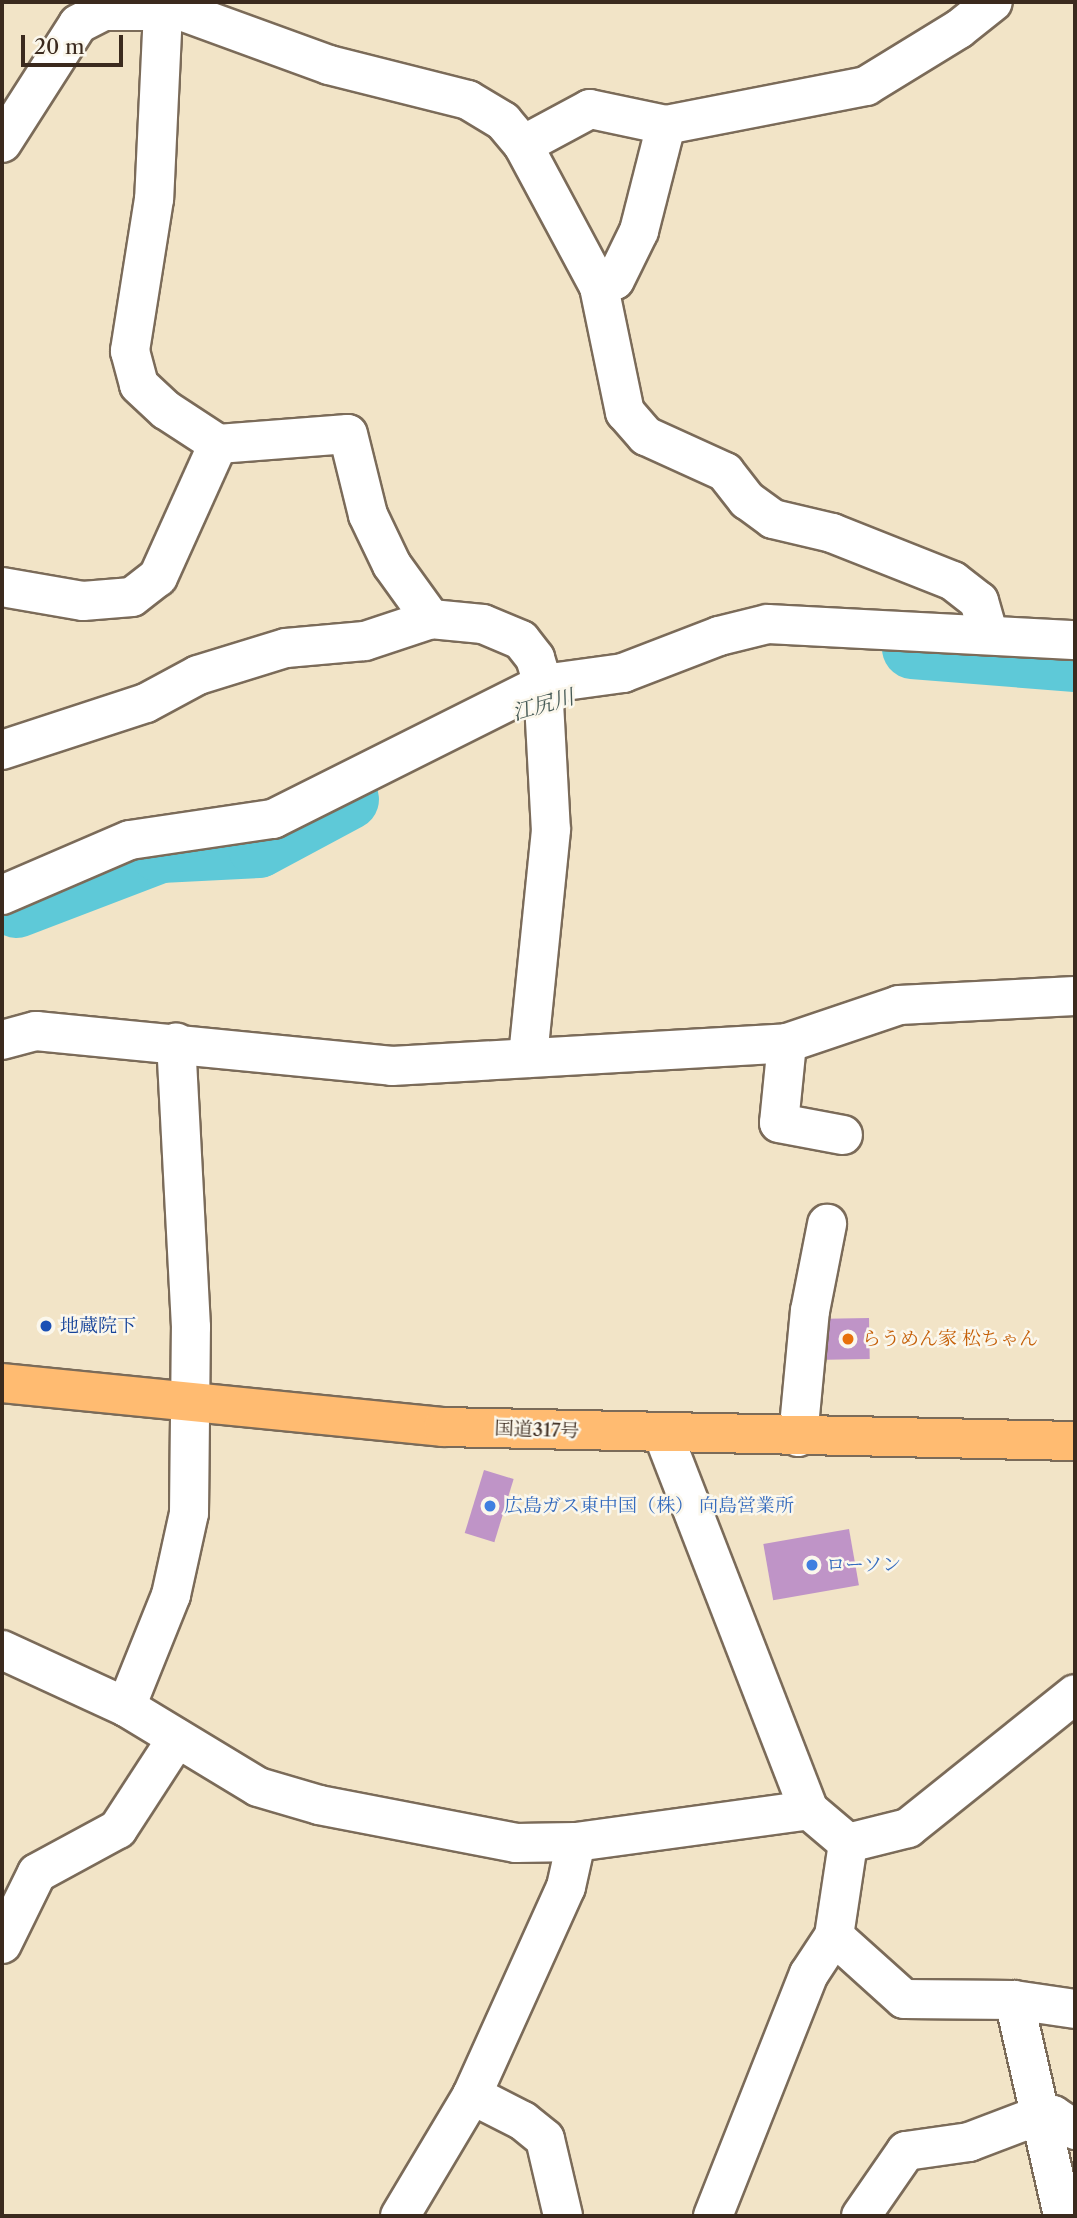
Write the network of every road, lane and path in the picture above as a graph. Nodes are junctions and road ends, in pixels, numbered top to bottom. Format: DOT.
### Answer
graph roads {
  1 [pos="993,2"];
  2 [pos="163,10"];
  3 [pos="666,125"];
  4 [pos="2,144"];
  5 [pos="523,145"];
  6 [pos="599,287"];
  7 [pos="218,444"];
  8 [pos="2,587"];
  9 [pos="431,619"];
  10 [pos="989,635"];
  11 [pos="1075,640"];
  12 [pos="544,696"];
  13 [pos="2,750"];
  14 [pos="2,895"];
  15 [pos="1075,996"];
  16 [pos="2,1040"];
  17 [pos="176,1042"];
  18 [pos="787,1042"];
  19 [pos="528,1058"];
  20 [pos="843,1135"];
  21 [pos="827,1224"];
  22 [pos="2,1383"];
  23 [pos="189,1402"];
  24 [pos="663,1434"];
  25 [pos="798,1437"];
  26 [pos="1075,1441"];
  27 [pos="2,1650"];
  28 [pos="1075,1694"];
  29 [pos="126,1707"];
  30 [pos="177,1738"];
  31 [pos="809,1810"];
  32 [pos="576,1842"];
  33 [pos="848,1843"];
  34 [pos="834,1936"];
  35 [pos="2,1944"];
  36 [pos="1014,2000"];
  37 [pos="1075,2009"];
  38 [pos="472,2095"];
  39 [pos="1040,2115"];
  40 [pos="1075,2130"];
  41 [pos="400,2216"];
  42 [pos="563,2216"];
  43 [pos="713,2216"];
  44 [pos="861,2216"];
  45 [pos="1063,2216"];
  1 -- 3 [label="street"];
  2 -- 4 [label="street"];
  2 -- 5 [label="street"];
  2 -- 7 [label="street"];
  3 -- 5 [label="street"];
  3 -- 6 [label="street"];
  5 -- 6 [label="street"];
  6 -- 10 [label="street"];
  7 -- 8 [label="street"];
  7 -- 9 [label="street"];
  9 -- 12 [label="street"];
  9 -- 13 [label="street"];
  10 -- 11 [label="street"];
  10 -- 12 [label="street"];
  12 -- 14 [label="street"];
  12 -- 19 [label="street"];
  15 -- 18 [label="street"];
  16 -- 17 [label="street"];
  17 -- 19 [label="street"];
  17 -- 23 [label="street"];
  18 -- 19 [label="street"];
  18 -- 20 [label="street"];
  21 -- 25 [label="street"];
  22 -- 23 [label="highway, 国道317号"];
  23 -- 24 [label="highway, 国道317号"];
  23 -- 29 [label="street"];
  24 -- 25 [label="highway, 国道317号"];
  24 -- 31 [label="street"];
  25 -- 26 [label="highway, 国道317号"];
  27 -- 29 [label="street"];
  28 -- 33 [label="street"];
  29 -- 30 [label="street"];
  30 -- 32 [label="street"];
  30 -- 35 [label="street"];
  31 -- 32 [label="street"];
  31 -- 33 [label="street"];
  32 -- 38 [label="street"];
  33 -- 34 [label="street"];
  34 -- 36 [label="street"];
  34 -- 43 [label="street"];
  36 -- 37 [label="street"];
  36 -- 39 [label="street"];
  38 -- 41 [label="street"];
  38 -- 42 [label="street"];
  39 -- 40 [label="street"];
  39 -- 44 [label="street"];
  39 -- 45 [label="street"];
}
